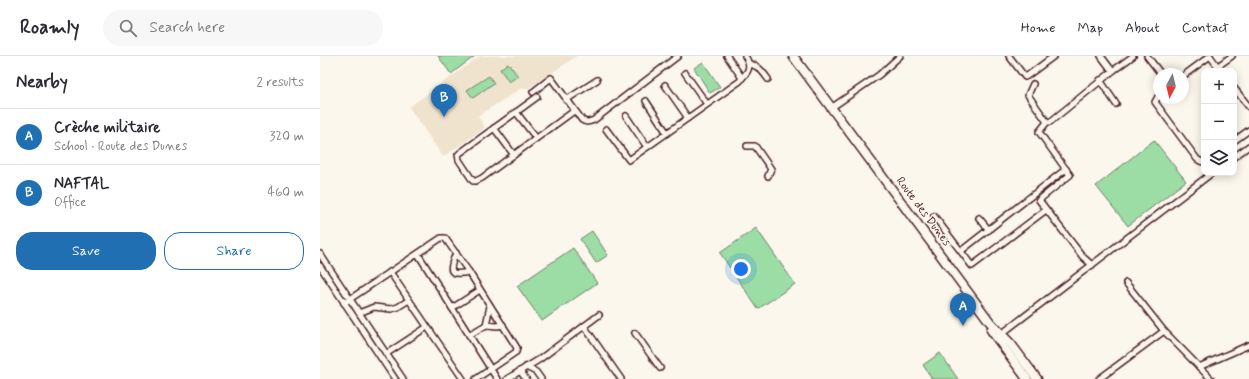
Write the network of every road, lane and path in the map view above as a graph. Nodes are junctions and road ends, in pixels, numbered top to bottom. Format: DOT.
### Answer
graph roads {
  1 [pos="678,56"];
  2 [pos="727,56"];
  3 [pos="746,56"];
  4 [pos="786,56"];
  5 [pos="793,56"];
  6 [pos="900,56"];
  7 [pos="1009,56"];
  8 [pos="1054,56"];
  9 [pos="1101,56"];
  10 [pos="1133,56"];
  11 [pos="1147,56"];
  12 [pos="1232,56"];
  13 [pos="1211,57"];
  14 [pos="749,64"];
  15 [pos="1156,68"];
  16 [pos="1218,68"];
  17 [pos="1220,68"];
  18 [pos="1114,70"];
  19 [pos="1189,72"];
  20 [pos="685,73"];
  21 [pos="742,78"];
  22 [pos="768,79"];
  23 [pos="597,80"];
  24 [pos="1100,80"];
  25 [pos="1033,84"];
  26 [pos="665,85"];
  27 [pos="533,92"];
  28 [pos="1237,92"];
  29 [pos="537,97"];
  30 [pos="566,100"];
  31 [pos="646,101"];
  32 [pos="707,104"];
  33 [pos="1116,104"];
  34 [pos="1156,104"];
  35 [pos="1249,107"];
  36 [pos="831,108"];
  37 [pos="574,111"];
  38 [pos="516,112"];
  39 [pos="626,116"];
  40 [pos="688,118"];
  41 [pos="1047,122"];
  42 [pos="494,128"];
  43 [pos="606,129"];
  44 [pos="1249,130"];
  45 [pos="667,133"];
  46 [pos="536,138"];
  47 [pos="1235,140"];
  48 [pos="746,146"];
  49 [pos="1249,146"];
  50 [pos="647,147"];
  51 [pos="514,155"];
  52 [pos="1237,155"];
  53 [pos="1201,161"];
  54 [pos="1066,169"];
  55 [pos="768,176"];
  56 [pos="1208,176"];
  57 [pos="1046,210"];
  58 [pos="934,216"];
  59 [pos="979,218"];
  60 [pos="989,230"];
  61 [pos="961,252"];
  62 [pos="456,253"];
  63 [pos="320,254"];
  64 [pos="418,254"];
  65 [pos="1092,265"];
  66 [pos="320,266"];
  67 [pos="390,272"];
  68 [pos="469,272"];
  69 [pos="1126,282"];
  70 [pos="480,290"];
  71 [pos="350,299"];
  72 [pos="409,300"];
  73 [pos="344,303"];
  74 [pos="490,306"];
  75 [pos="452,308"];
  76 [pos="360,313"];
  77 [pos="599,315"];
  78 [pos="486,325"];
  79 [pos="503,325"];
  80 [pos="584,326"];
  81 [pos="427,327"];
  82 [pos="1164,330"];
  83 [pos="635,333"];
  84 [pos="469,335"];
  85 [pos="999,336"];
  86 [pos="1249,345"];
  87 [pos="386,354"];
  88 [pos="526,367"];
  89 [pos="1199,367"];
  90 [pos="491,368"];
  91 [pos="660,368"];
  92 [pos="520,370"];
  93 [pos="510,378"];
  94 [pos="395,379"];
  95 [pos="403,379"];
  96 [pos="463,379"];
  97 [pos="476,379"];
  98 [pos="497,379"];
  99 [pos="526,379"];
  100 [pos="541,379"];
  101 [pos="621,379"];
  102 [pos="1027,379"];
  103 [pos="1037,379"];
  104 [pos="1099,379"];
  105 [pos="1211,379"];
  1 -- 37 [label="street"];
  2 -- 21 [label="street"];
  3 -- 14 [label="street"];
  4 -- 85 [label="main road, Route des Dunes"];
  5 -- 36 [label="main road, Route des Dunes"];
  6 -- 36 [label="street"];
  7 -- 8 [label="street"];
  9 -- 18 [label="street"];
  10 -- 18 [label="street"];
  11 -- 15 [label="street"];
  12 -- 17 [label="street"];
  13 -- 16 [label="street"];
  13 -- 19 [label="street"];
  14 -- 21 [label="street"];
  14 -- 22 [label="street"];
  18 -- 24 [label="street"];
  20 -- 32 [label="street"];
  21 -- 32 [label="street"];
  23 -- 30 [label="street"];
  24 -- 33 [label="street"];
  24 -- 41 [label="street"];
  25 -- 41 [label="street"];
  26 -- 40 [label="street"];
  27 -- 30 [label="street"];
  28 -- 35 [label="street"];
  29 -- 38 [label="street"];
  30 -- 37 [label="street"];
  31 -- 45 [label="street"];
  32 -- 40 [label="street"];
  34 -- 53 [label="street"];
  36 -- 85 [label="main road, Route des Dunes"];
  37 -- 46 [label="street"];
  38 -- 42 [label="street"];
  38 -- 46 [label="street"];
  39 -- 50 [label="street"];
  40 -- 45 [label="street"];
  41 -- 54 [label="street"];
  42 -- 51 [label="street"];
  42 -- 51 [label="street"];
  43 -- 50 [label="street"];
  44 -- 47 [label="street"];
  45 -- 50 [label="street"];
  46 -- 51 [label="street"];
  48 -- 55 [label="street"];
  49 -- 52 [label="street"];
  54 -- 57 [label="street"];
  54 -- 60 [label="street"];
  56 -- 65 [label="street"];
  57 -- 61 [label="street"];
  57 -- 65 [label="street"];
  58 -- 61 [label="street"];
  59 -- 60 [label="street"];
  60 -- 61 [label="street"];
  62 -- 64 [label="street"];
  62 -- 68 [label="street"];
  62 -- 68 [label="street"];
  63 -- 71 [label="street"];
  64 -- 67 [label="street"];
  64 -- 75 [label="street"];
  65 -- 85 [label="street"];
  66 -- 73 [label="street"];
  67 -- 71 [label="street"];
  67 -- 72 [label="street"];
  68 -- 70 [label="street"];
  69 -- 82 [label="street"];
  70 -- 74 [label="street"];
  70 -- 75 [label="street"];
  71 -- 73 [label="street"];
  71 -- 76 [label="street"];
  72 -- 76 [label="street"];
  72 -- 81 [label="street"];
  73 -- 94 [label="street"];
  74 -- 78 [label="street"];
  74 -- 79 [label="street"];
  75 -- 84 [label="street"];
  76 -- 87 [label="street"];
  77 -- 80 [label="street"];
  78 -- 79 [label="street"];
  78 -- 84 [label="street"];
  79 -- 90 [label="street"];
  80 -- 88 [label="street"];
  80 -- 101 [label="street"];
  81 -- 87 [label="street"];
  81 -- 96 [label="street"];
  82 -- 89 [label="street"];
  82 -- 104 [label="street"];
  83 -- 91 [label="street"];
  84 -- 90 [label="street"];
  85 -- 102 [label="main road, Route des Dunes"];
  85 -- 103 [label="main road, Route des Dunes"];
  86 -- 89 [label="street"];
  87 -- 95 [label="street"];
  88 -- 92 [label="street"];
  88 -- 100 [label="street"];
  89 -- 105 [label="street"];
  90 -- 97 [label="street"];
  90 -- 98 [label="street"];
  92 -- 93 [label="street"];
  92 -- 99 [label="street"];
}
